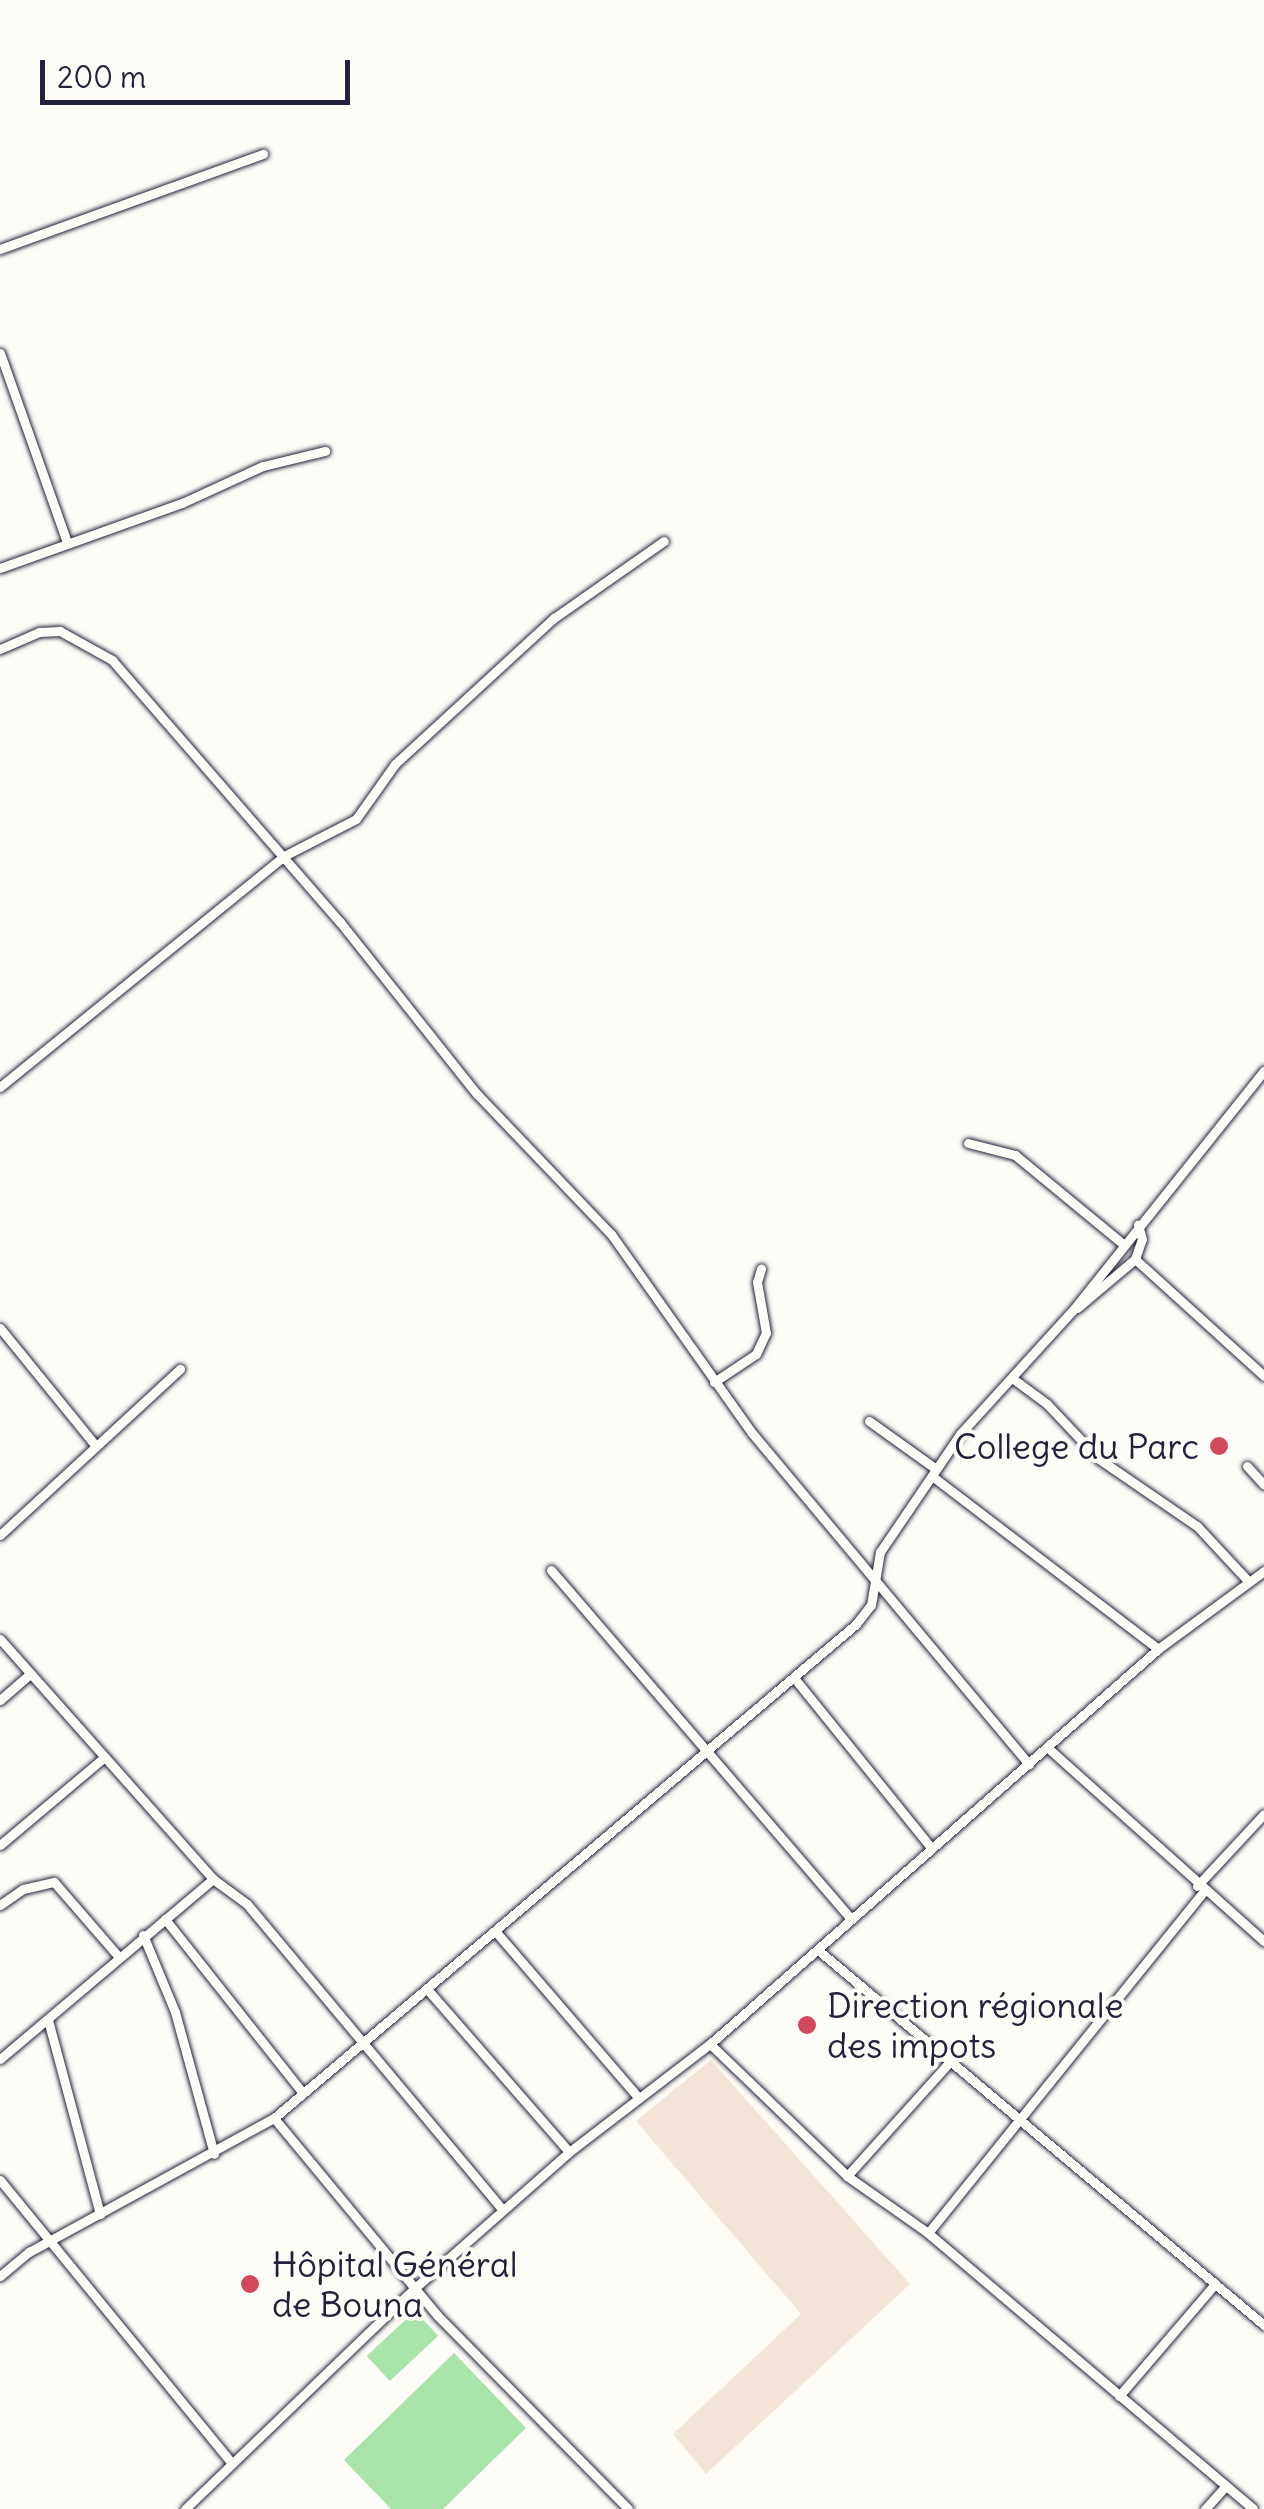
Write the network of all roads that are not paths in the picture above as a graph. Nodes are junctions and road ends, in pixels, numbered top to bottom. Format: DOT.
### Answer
graph roads {
  1 [pos="263,154"];
  2 [pos="0,248"];
  3 [pos="0,353"];
  4 [pos="325,451"];
  5 [pos="664,541"];
  6 [pos="67,542"];
  7 [pos="0,568"];
  8 [pos="0,649"];
  9 [pos="284,856"];
  10 [pos="1264,1071"];
  11 [pos="0,1087"];
  12 [pos="968,1143"];
  13 [pos="1138,1225"];
  14 [pos="1123,1244"];
  15 [pos="1135,1259"];
  16 [pos="762,1269"];
  17 [pos="1072,1310"];
  18 [pos="0,1328"];
  19 [pos="180,1369"];
  20 [pos="1264,1376"];
  21 [pos="1012,1378"];
  22 [pos="714,1382"];
  23 [pos="869,1422"];
  24 [pos="95,1445"];
  25 [pos="1247,1466"];
  26 [pos="934,1473"];
  27 [pos="1264,1485"];
  28 [pos="0,1535"];
  29 [pos="550,1570"];
  30 [pos="1264,1572"];
  31 [pos="1249,1582"];
  32 [pos="875,1587"];
  33 [pos="0,1639"];
  34 [pos="1158,1649"];
  35 [pos="30,1674"];
  36 [pos="795,1678"];
  37 [pos="0,1700"];
  38 [pos="1048,1748"];
  39 [pos="704,1754"];
  40 [pos="102,1759"];
  41 [pos="1028,1764"];
  42 [pos="1264,1814"];
  43 [pos="929,1844"];
  44 [pos="0,1845"];
  45 [pos="213,1879"];
  46 [pos="1200,1888"];
  47 [pos="0,1905"];
  48 [pos="848,1917"];
  49 [pos="165,1919"];
  50 [pos="496,1932"];
  51 [pos="143,1936"];
  52 [pos="1264,1941"];
  53 [pos="818,1950"];
  54 [pos="118,1956"];
  55 [pos="427,1990"];
  56 [pos="48,2020"];
  57 [pos="364,2042"];
  58 [pos="710,2044"];
  59 [pos="0,2059"];
  60 [pos="948,2064"];
  61 [pos="303,2093"];
  62 [pos="639,2098"];
  63 [pos="274,2118"];
  64 [pos="1019,2119"];
  65 [pos="569,2152"];
  66 [pos="214,2154"];
  67 [pos="847,2176"];
  68 [pos="0,2180"];
  69 [pos="503,2210"];
  70 [pos="100,2214"];
  71 [pos="928,2233"];
  72 [pos="51,2240"];
  73 [pos="0,2276"];
  74 [pos="1214,2284"];
  75 [pos="415,2288"];
  76 [pos="1264,2325"];
  77 [pos="1119,2396"];
  78 [pos="231,2462"];
  79 [pos="1226,2486"];
  80 [pos="185,2509"];
  81 [pos="628,2509"];
  82 [pos="1205,2509"];
  83 [pos="1253,2509"];
  1 -- 2 [label="street"];
  3 -- 6 [label="street"];
  4 -- 6 [label="street"];
  5 -- 9 [label="street"];
  6 -- 7 [label="street"];
  8 -- 9 [label="street"];
  9 -- 11 [label="street"];
  9 -- 22 [label="street"];
  10 -- 13 [label="street"];
  12 -- 14 [label="street"];
  13 -- 14 [label="street"];
  13 -- 15 [label="street"];
  14 -- 17 [label="street"];
  15 -- 17 [label="street"];
  15 -- 20 [label="street"];
  16 -- 22 [label="street"];
  17 -- 21 [label="street"];
  18 -- 24 [label="street"];
  19 -- 24 [label="street"];
  21 -- 26 [label="street"];
  21 -- 31 [label="street"];
  22 -- 32 [label="street"];
  23 -- 26 [label="street"];
  24 -- 28 [label="street"];
  25 -- 27 [label="street"];
  26 -- 32 [label="street"];
  26 -- 34 [label="street"];
  29 -- 39 [label="street"];
  30 -- 31 [label="street"];
  31 -- 34 [label="street"];
  32 -- 36 [label="street"];
  32 -- 41 [label="street"];
  33 -- 35 [label="street"];
  34 -- 38 [label="street"];
  35 -- 37 [label="street"];
  35 -- 40 [label="street"];
  36 -- 39 [label="street"];
  36 -- 43 [label="street"];
  38 -- 41 [label="street"];
  38 -- 46 [label="street"];
  39 -- 48 [label="street"];
  39 -- 50 [label="street"];
  40 -- 44 [label="street"];
  40 -- 45 [label="street"];
  41 -- 43 [label="street"];
  42 -- 46 [label="street"];
  43 -- 48 [label="street"];
  45 -- 49 [label="street"];
  45 -- 57 [label="street"];
  46 -- 52 [label="street"];
  46 -- 64 [label="street"];
  47 -- 54 [label="street"];
  48 -- 53 [label="street"];
  49 -- 51 [label="street"];
  49 -- 61 [label="street"];
  50 -- 55 [label="street"];
  50 -- 62 [label="street"];
  51 -- 54 [label="street"];
  51 -- 66 [label="street"];
  53 -- 58 [label="street"];
  53 -- 60 [label="street"];
  54 -- 56 [label="street"];
  55 -- 57 [label="street"];
  55 -- 65 [label="street"];
  56 -- 59 [label="street"];
  56 -- 70 [label="street"];
  57 -- 61 [label="street"];
  57 -- 69 [label="street"];
  58 -- 62 [label="street"];
  58 -- 67 [label="street"];
  60 -- 64 [label="street"];
  60 -- 67 [label="street"];
  61 -- 63 [label="street"];
  62 -- 65 [label="street"];
  63 -- 66 [label="street"];
  63 -- 75 [label="street"];
  64 -- 71 [label="street"];
  64 -- 74 [label="street"];
  65 -- 69 [label="street"];
  66 -- 70 [label="street"];
  67 -- 71 [label="street"];
  68 -- 72 [label="street"];
  69 -- 75 [label="street"];
  70 -- 72 [label="street"];
  71 -- 77 [label="street"];
  72 -- 73 [label="street"];
  72 -- 78 [label="street"];
  74 -- 76 [label="street"];
  74 -- 77 [label="street"];
  75 -- 78 [label="street"];
  75 -- 81 [label="street"];
  77 -- 79 [label="street"];
  78 -- 80 [label="street"];
  79 -- 82 [label="street"];
  79 -- 83 [label="street"];
}
